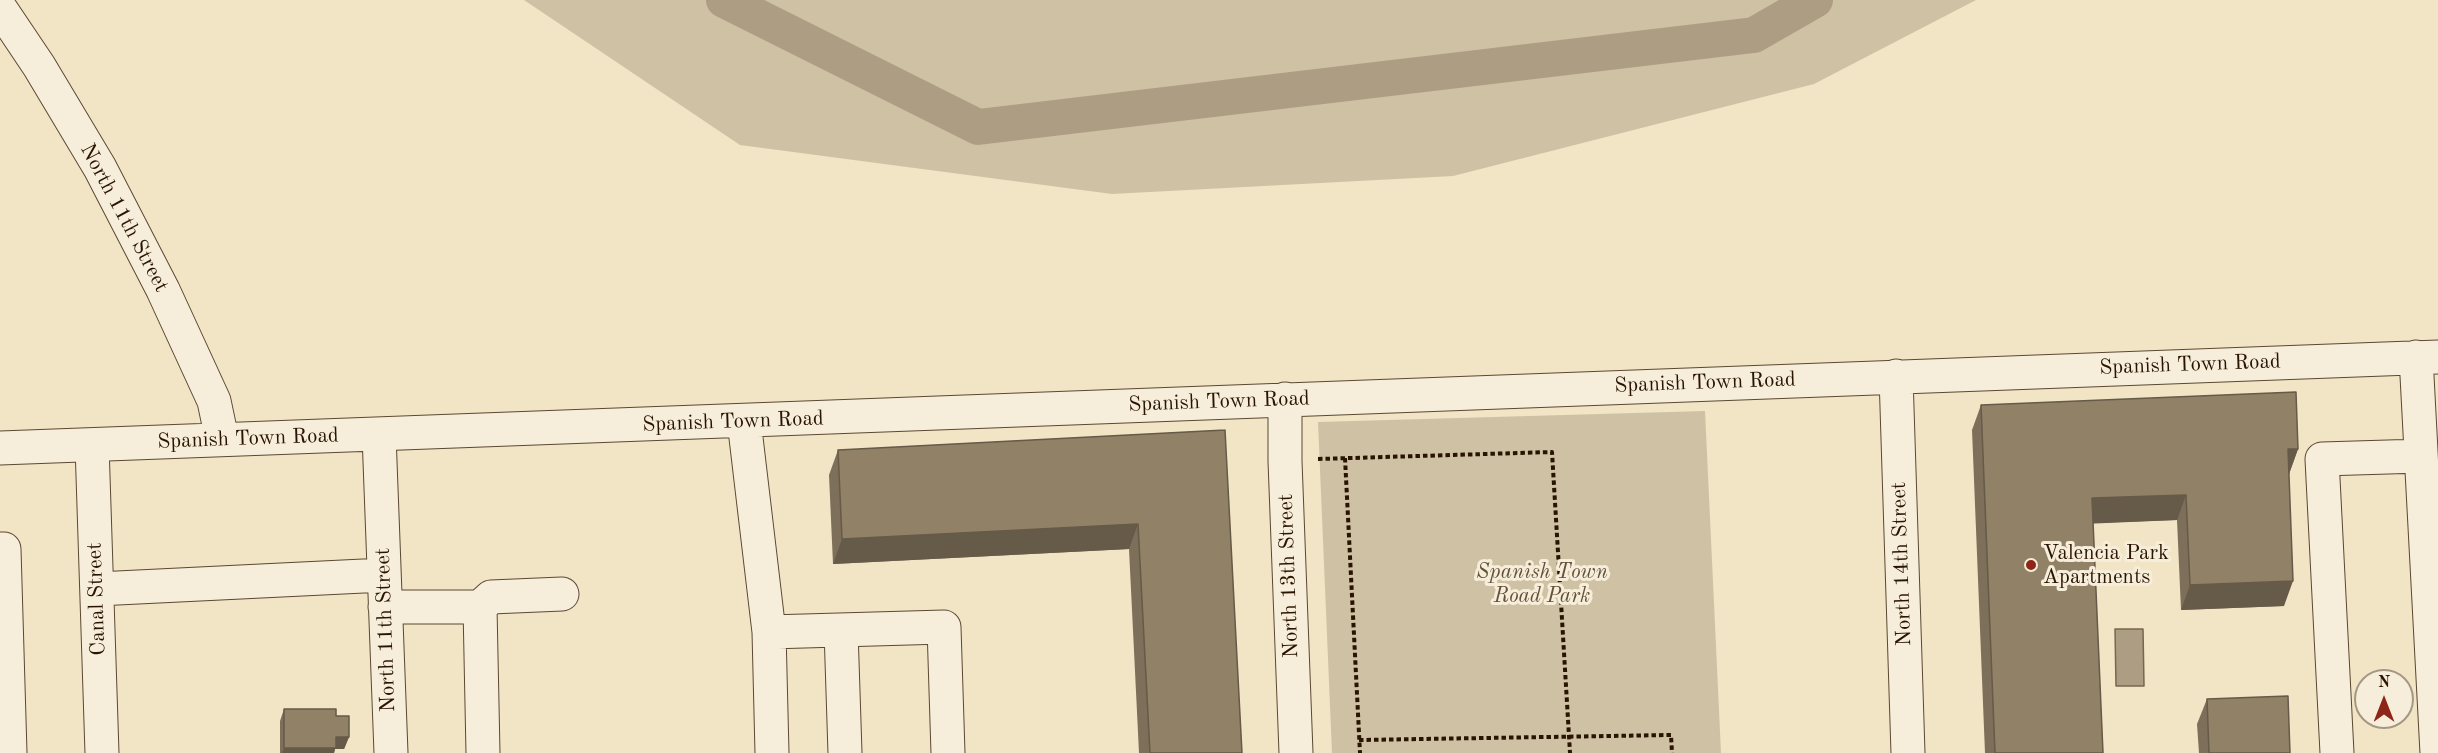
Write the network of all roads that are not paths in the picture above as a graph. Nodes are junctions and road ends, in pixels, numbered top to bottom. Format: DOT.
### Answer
graph roads {
  1 [pos="0,8"];
  2 [pos="2427,357"];
  3 [pos="1896,376"];
  4 [pos="1285,399"];
  5 [pos="744,421"];
  6 [pos="379,435"];
  7 [pos="222,439"];
  8 [pos="92,445"];
  9 [pos="0,448"];
  10 [pos="2421,456"];
  11 [pos="0,549"];
  12 [pos="97,589"];
  13 [pos="385,591"];
  14 [pos="562,594"];
  15 [pos="480,607"];
  16 [pos="841,630"];
  17 [pos="768,632"];
  18 [pos="4,658"];
  19 [pos="10,753"];
  20 [pos="102,753"];
  21 [pos="391,753"];
  22 [pos="483,753"];
  23 [pos="771,753"];
  24 [pos="845,753"];
  25 [pos="948,753"];
  26 [pos="1296,753"];
  27 [pos="1908,753"];
  28 [pos="2337,753"];
  29 [pos="2437,753"];
  1 -- 7 [label="street, North 11th Street"];
  2 -- 3 [label="street, Spanish Town Road"];
  2 -- 10 [label="street"];
  3 -- 4 [label="street, Spanish Town Road"];
  3 -- 27 [label="street, North 14th Street"];
  4 -- 5 [label="street, Spanish Town Road"];
  4 -- 26 [label="street, North 13th Street"];
  5 -- 6 [label="street, Spanish Town Road"];
  5 -- 17 [label="street"];
  6 -- 7 [label="street, Spanish Town Road"];
  6 -- 13 [label="street, North 11th Street"];
  7 -- 8 [label="street, Spanish Town Road"];
  8 -- 9 [label="street, Spanish Town Road"];
  8 -- 12 [label="street, Canal Street"];
  10 -- 28 [label="street"];
  10 -- 29 [label="street"];
  11 -- 18 [label="street"];
  12 -- 13 [label="street"];
  12 -- 20 [label="street, Canal Street"];
  13 -- 15 [label="street"];
  13 -- 21 [label="street, North 11th Street"];
  14 -- 15 [label="street"];
  15 -- 22 [label="street"];
  16 -- 17 [label="street"];
  16 -- 24 [label="street"];
  16 -- 25 [label="street"];
  17 -- 23 [label="street"];
  18 -- 19 [label="street"];
}
